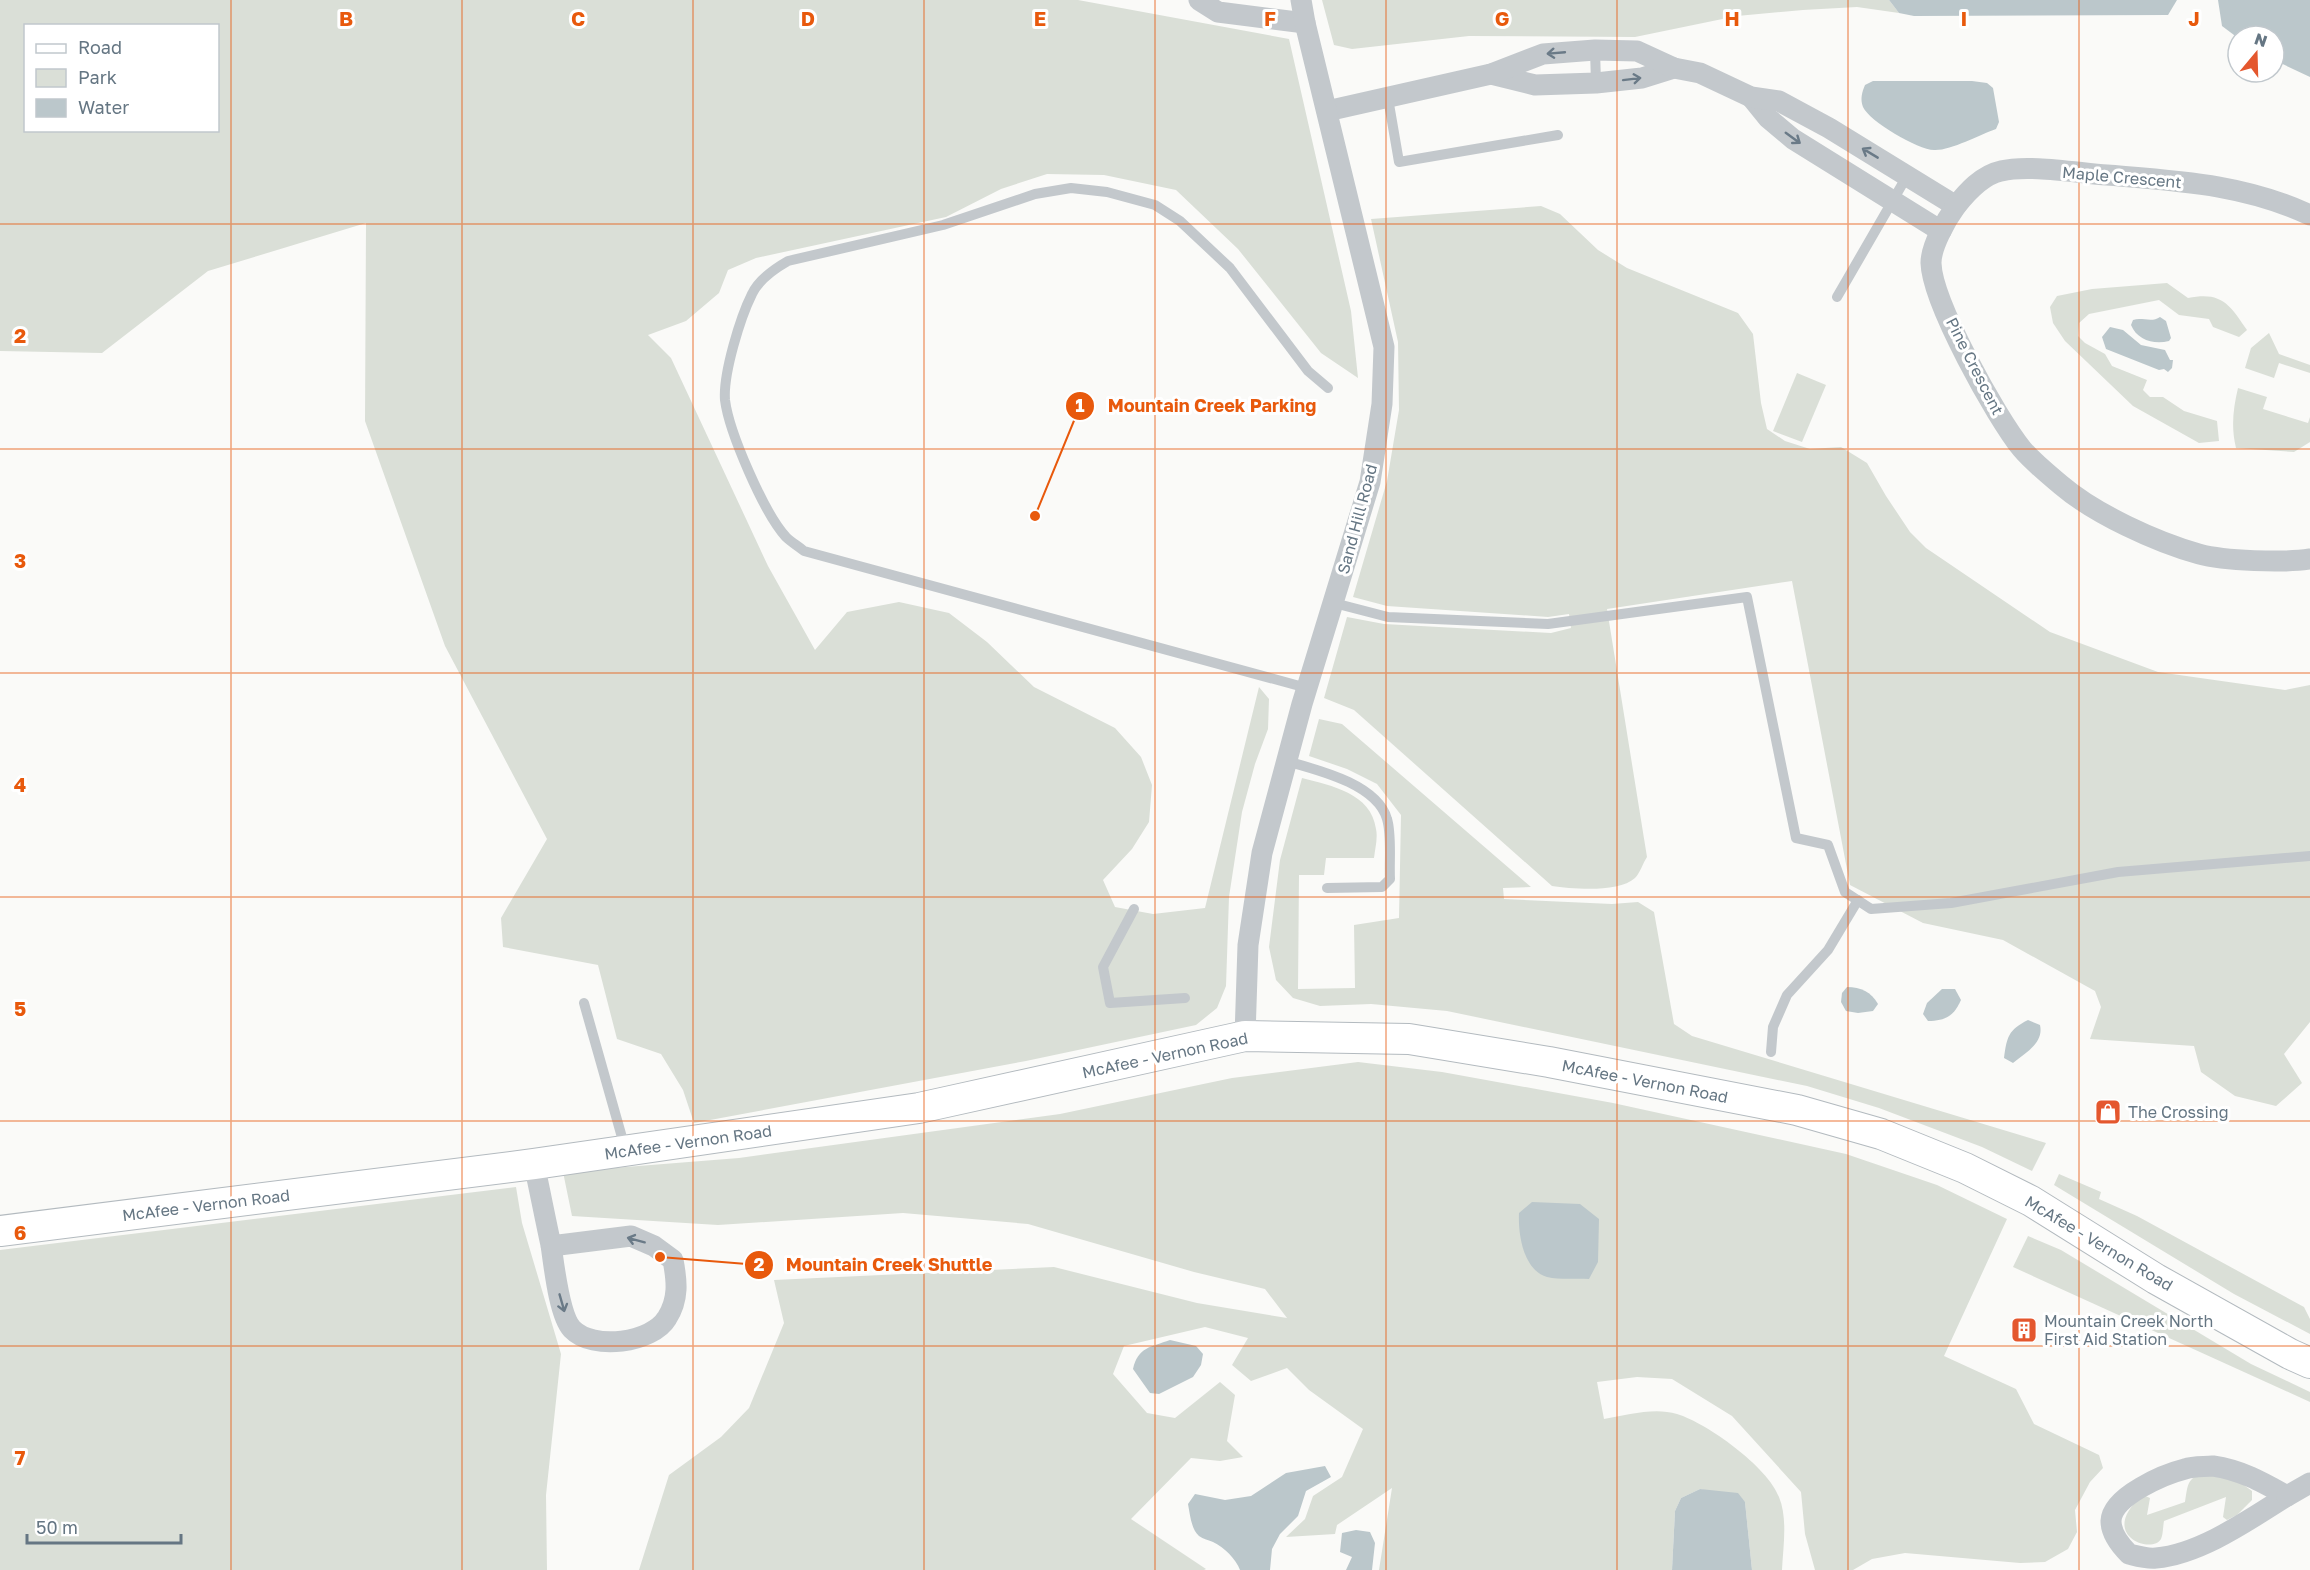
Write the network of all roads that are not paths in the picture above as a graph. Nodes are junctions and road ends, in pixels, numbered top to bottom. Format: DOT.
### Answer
graph roads {
  1 [pos="1199,0"];
  2 [pos="1301,0"];
  3 [pos="1305,23"];
  4 [pos="1595,50"];
  5 [pos="1674,68"];
  6 [pos="1491,74"];
  7 [pos="1596,83"];
  8 [pos="1751,97"];
  9 [pos="1388,98"];
  10 [pos="1327,111"];
  11 [pos="1558,135"];
  12 [pos="1907,176"];
  13 [pos="1893,201"];
  14 [pos="2310,215"];
  15 [pos="1949,218"];
  16 [pos="1837,297"];
  17 [pos="1329,388"];
  18 [pos="2310,559"];
  19 [pos="1334,603"];
  20 [pos="1307,687"];
  21 [pos="1286,761"];
  22 [pos="2310,856"];
  23 [pos="1327,888"];
  24 [pos="1858,900"];
  25 [pos="1134,909"];
  26 [pos="1185,998"];
  27 [pos="584,1003"];
  28 [pos="1245,1036"];
  29 [pos="1771,1052"];
  30 [pos="626,1151"];
  31 [pos="534,1164"];
  32 [pos="0,1231"];
  33 [pos="551,1246"];
  34 [pos="2310,1363"];
  35 [pos="2310,1483"];
  36 [pos="2287,1496"];
  1 -- 3 [label="street"];
  2 -- 3 [label="street, Sand Hill Road"];
  3 -- 10 [label="street, Sand Hill Road"];
  4 -- 5 [label="street"];
  4 -- 6 [label="street, one-way"];
  4 -- 7 [label="lane"];
  7 -- 5 [label="street, one-way"];
  5 -- 8 [label="street"];
  6 -- 7 [label="street"];
  6 -- 9 [label="street"];
  12 -- 8 [label="street, one-way"];
  8 -- 13 [label="street, one-way"];
  9 -- 10 [label="street"];
  9 -- 11 [label="lane"];
  10 -- 19 [label="street, Sand Hill Road"];
  12 -- 13 [label="lane"];
  12 -- 15 [label="street"];
  13 -- 15 [label="street"];
  13 -- 16 [label="lane"];
  14 -- 15 [label="street, Maple Crescent"];
  15 -- 18 [label="street, Pine Crescent"];
  17 -- 20 [label="lane"];
  19 -- 20 [label="street, Sand Hill Road"];
  19 -- 24 [label="lane"];
  20 -- 21 [label="street, Sand Hill Road"];
  21 -- 23 [label="lane"];
  21 -- 28 [label="street, Sand Hill Road"];
  22 -- 24 [label="lane"];
  24 -- 29 [label="lane"];
  25 -- 26 [label="lane"];
  27 -- 30 [label="lane"];
  28 -- 30 [label="main road, McAfee - Vernon Road"];
  28 -- 34 [label="main road, McAfee - Vernon Road"];
  30 -- 31 [label="main road, McAfee - Vernon Road"];
  31 -- 32 [label="main road, McAfee - Vernon Road"];
  31 -- 33 [label="street"];
  33 -- 33 [label="street, one-way"];
  35 -- 36 [label="street"];
  36 -- 36 [label="street"];
}
